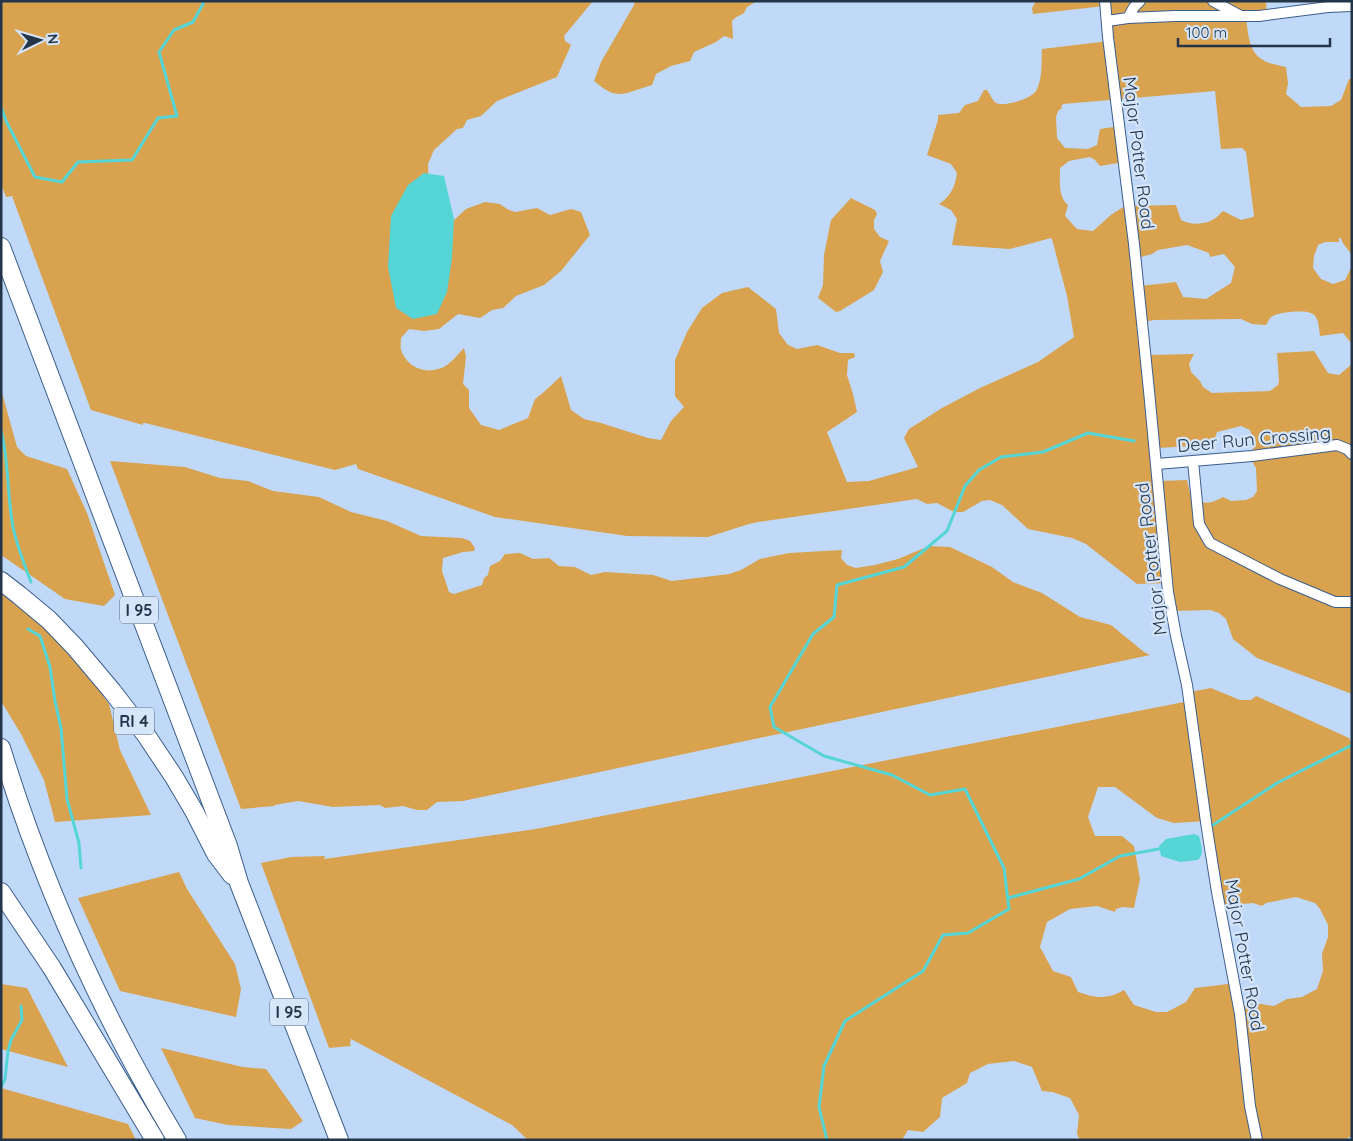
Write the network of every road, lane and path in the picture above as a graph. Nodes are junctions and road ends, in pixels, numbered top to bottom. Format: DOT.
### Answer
graph roads {
  1 [pos="1105,1"];
  2 [pos="1140,1"];
  3 [pos="1213,1"];
  4 [pos="1352,6"];
  5 [pos="1242,17"];
  6 [pos="1128,18"];
  7 [pos="1107,21"];
  8 [pos="1,247"];
  9 [pos="1352,454"];
  10 [pos="1193,461"];
  11 [pos="1156,464"];
  12 [pos="1,581"];
  13 [pos="1352,602"];
  14 [pos="1,748"];
  15 [pos="239,883"];
  16 [pos="2,893"];
  17 [pos="156,1140"];
  18 [pos="177,1140"];
  19 [pos="339,1140"];
  20 [pos="1257,1140"];
  1 -- 7 [label="street, Major Potter Road"];
  2 -- 6 [label="street"];
  3 -- 5 [label="street"];
  4 -- 5 [label="street"];
  5 -- 6 [label="street"];
  6 -- 7 [label="street"];
  7 -- 11 [label="street, Major Potter Road"];
  8 -- 15 [label="highway, I 95"];
  9 -- 10 [label="street, Deer Run Crossing"];
  10 -- 11 [label="street, Deer Run Crossing"];
  10 -- 13 [label="street"];
  11 -- 20 [label="street, Major Potter Road"];
  12 -- 15 [label="highway, RI 4"];
  14 -- 18 [label="highway"];
  15 -- 19 [label="highway, I 95"];
  16 -- 17 [label="highway"];
}
